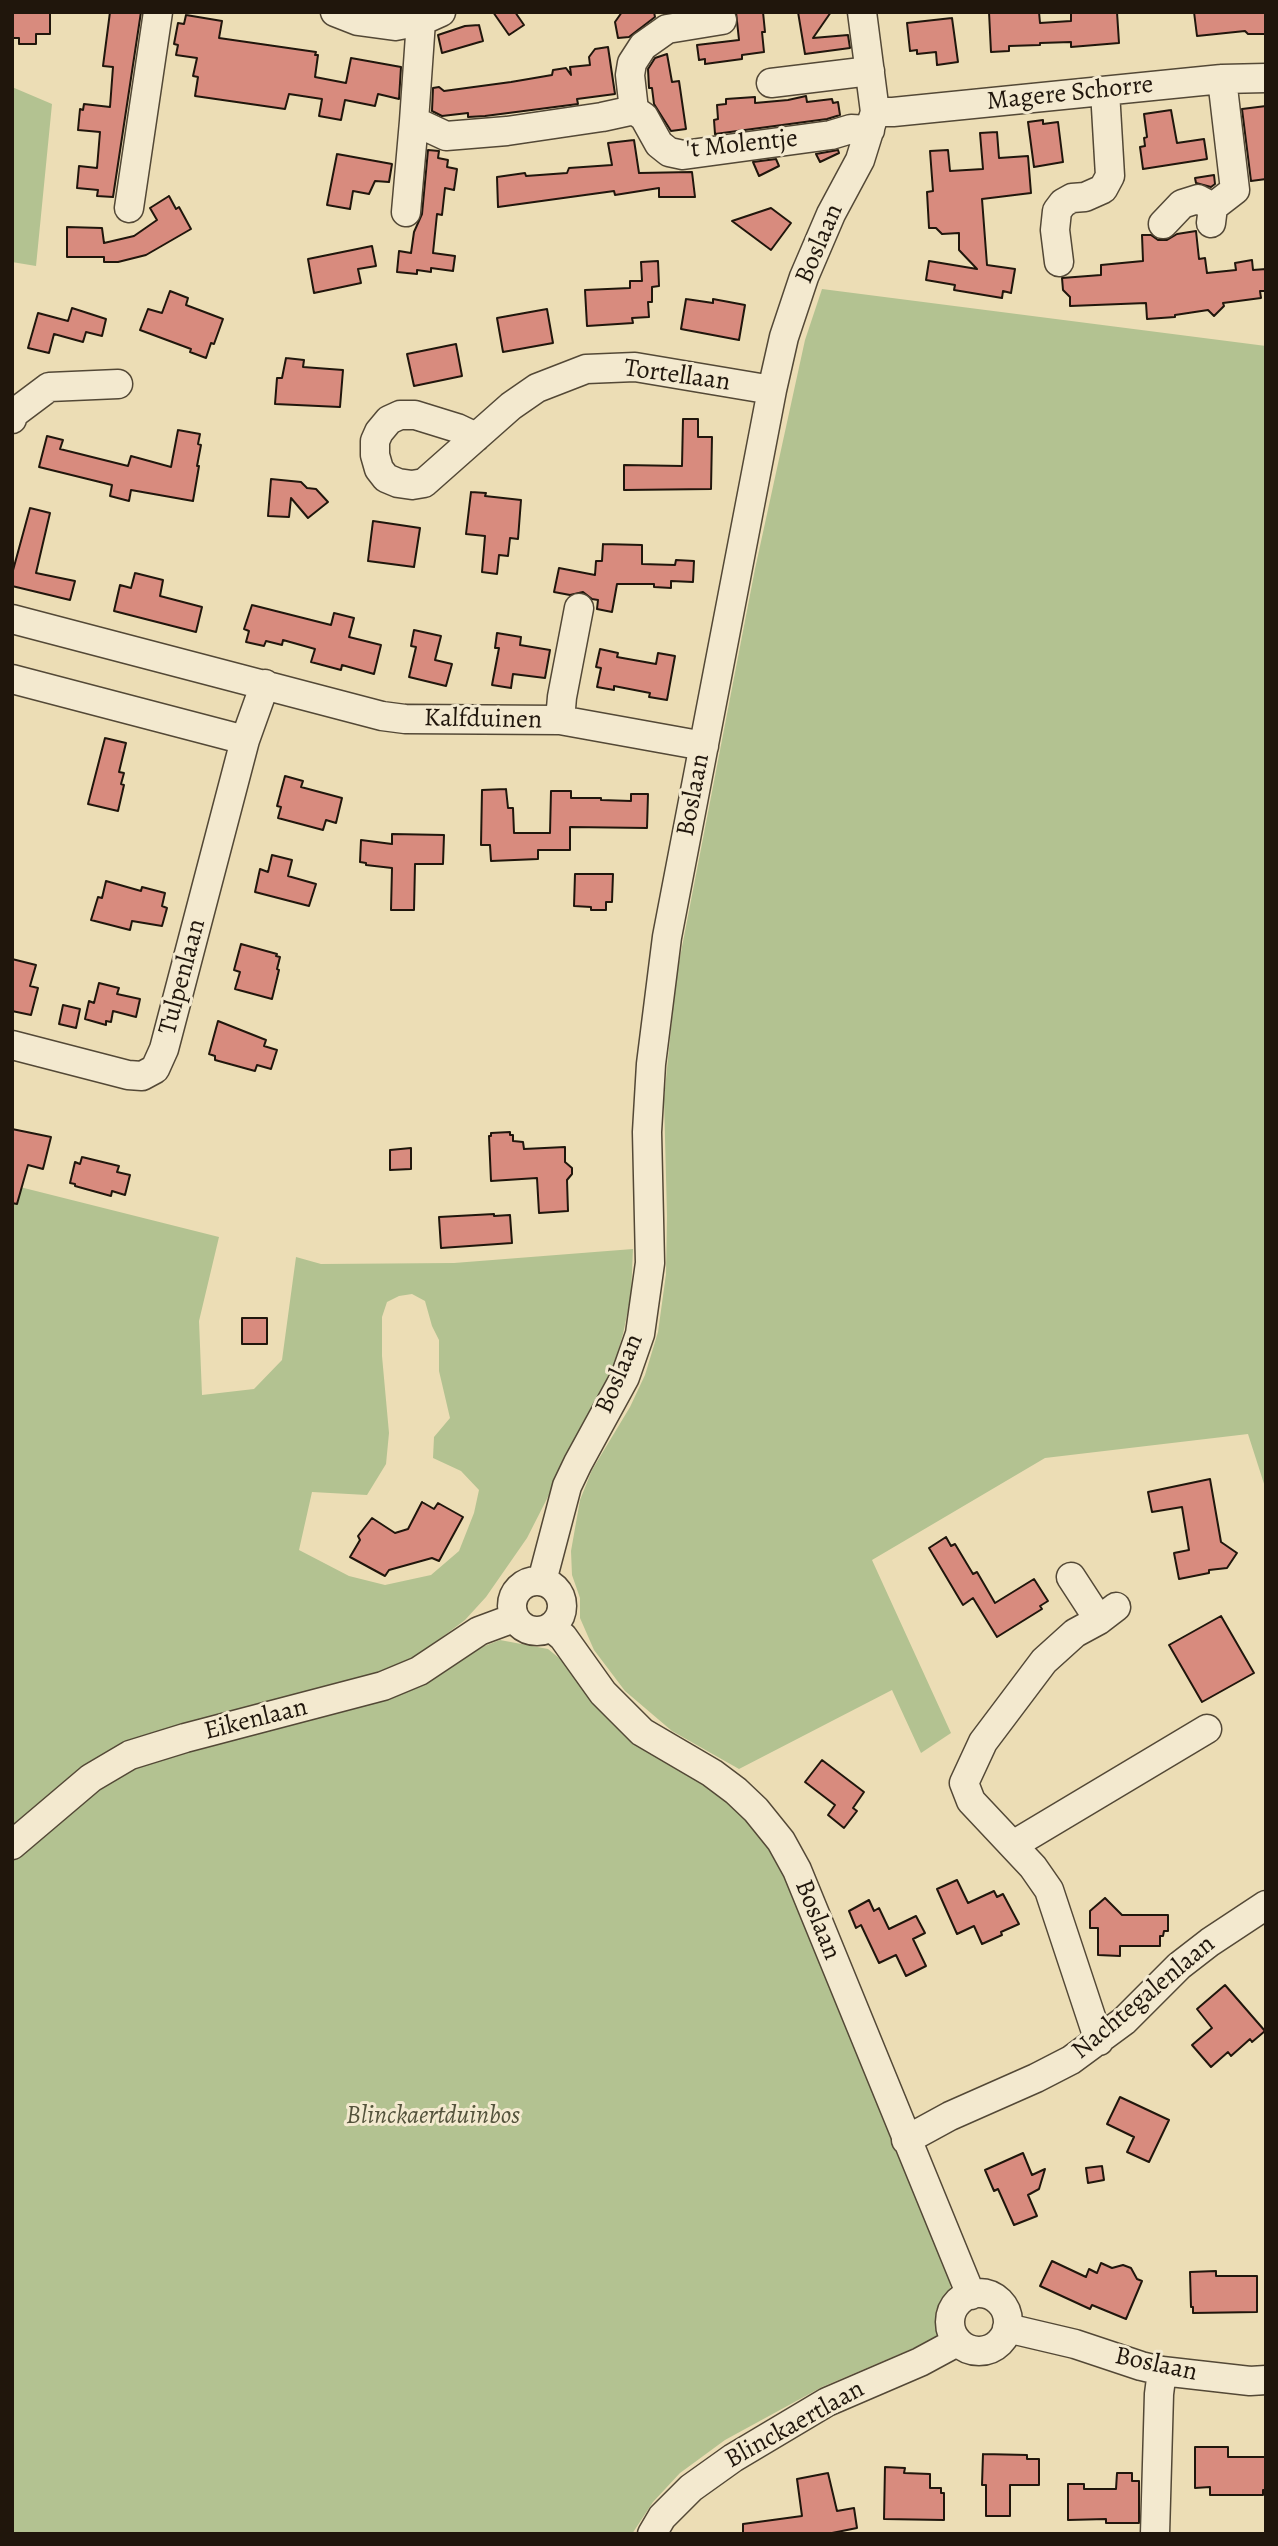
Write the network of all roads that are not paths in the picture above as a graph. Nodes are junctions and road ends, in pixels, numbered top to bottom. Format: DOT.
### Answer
graph roads {
  1 [pos="158,12"];
  2 [pos="335,12"];
  3 [pos="862,12"];
  4 [pos="431,17"];
  5 [pos="722,20"];
  6 [pos="870,71"];
  7 [pos="1266,78"];
  8 [pos="1222,79"];
  9 [pos="771,83"];
  10 [pos="1105,91"];
  11 [pos="634,110"];
  12 [pos="414,121"];
  13 [pos="873,121"];
  14 [pos="130,208"];
  15 [pos="406,212"];
  16 [pos="1163,224"];
  17 [pos="1059,262"];
  18 [pos="118,384"];
  19 [pos="772,390"];
  20 [pos="12,419"];
  21 [pos="476,437"];
  22 [pos="579,608"];
  23 [pos="12,619"];
  24 [pos="12,679"];
  25 [pos="265,684"];
  26 [pos="560,720"];
  27 [pos="244,740"];
  28 [pos="704,746"];
  29 [pos="12,1045"];
  30 [pos="1072,1577"];
  31 [pos="542,1581"];
  32 [pos="514,1618"];
  33 [pos="551,1627"];
  34 [pos="1207,1729"];
  35 [pos="12,1845"];
  36 [pos="1015,1846"];
  37 [pos="1266,1905"];
  38 [pos="1099,2041"];
  39 [pos="906,2140"];
  40 [pos="971,2295"];
  41 [pos="1007,2328"];
  42 [pos="957,2342"];
  43 [pos="1162,2371"];
  44 [pos="1266,2380"];
  45 [pos="652,2534"];
  46 [pos="1155,2534"];
  1 -- 14 [label="street"];
  2 -- 4 [label="street"];
  3 -- 6 [label="street, Boslaan"];
  4 -- 12 [label="street"];
  5 -- 11 [label="street"];
  6 -- 9 [label="street"];
  6 -- 13 [label="street, Boslaan"];
  7 -- 8 [label="street, Magere Schorre"];
  8 -- 10 [label="street, Magere Schorre"];
  8 -- 16 [label="street"];
  10 -- 13 [label="street, Magere Schorre"];
  10 -- 17 [label="street"];
  11 -- 12 [label="street"];
  11 -- 13 [label="street, 't Molentje"];
  12 -- 15 [label="street"];
  13 -- 19 [label="street, Boslaan"];
  18 -- 20 [label="street"];
  19 -- 21 [label="street, Tortellaan"];
  19 -- 28 [label="street, Boslaan"];
  22 -- 26 [label="street"];
  23 -- 25 [label="street, Kalfduinen"];
  24 -- 27 [label="street"];
  25 -- 26 [label="street, Kalfduinen"];
  25 -- 27 [label="street"];
  26 -- 28 [label="street, Kalfduinen"];
  27 -- 29 [label="street, Tulpenlaan"];
  28 -- 31 [label="street, Boslaan"];
  30 -- 36 [label="street"];
  31 -- 32 [label="street"];
  31 -- 33 [label="street"];
  32 -- 33 [label="street"];
  32 -- 35 [label="street, Eikenlaan"];
  33 -- 39 [label="street, Boslaan"];
  34 -- 36 [label="street"];
  36 -- 38 [label="street"];
  37 -- 38 [label="street, Nachtegalenlaan"];
  38 -- 39 [label="street, Nachtegalenlaan"];
  39 -- 40 [label="street, Boslaan"];
  40 -- 41 [label="street"];
  40 -- 42 [label="street"];
  41 -- 42 [label="street"];
  41 -- 43 [label="street, Boslaan"];
  42 -- 45 [label="street, Blinckaertlaan"];
  43 -- 44 [label="street, Boslaan"];
  43 -- 46 [label="street"];
}
